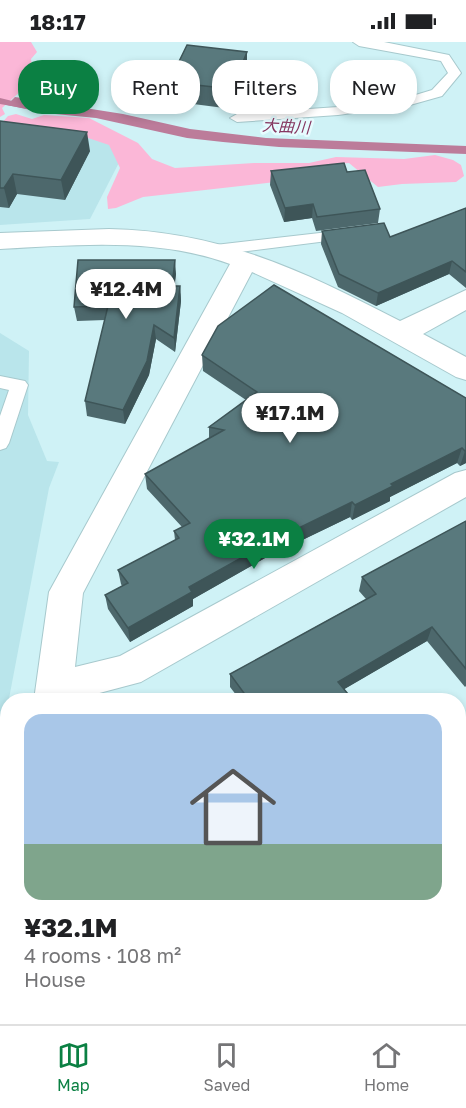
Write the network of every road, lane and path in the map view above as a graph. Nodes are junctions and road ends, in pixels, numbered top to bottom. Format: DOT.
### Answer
graph roads {
  1 [pos="359,42"];
  2 [pos="237,118"];
  3 [pos="357,233"];
  4 [pos="0,241"];
  5 [pos="215,250"];
  6 [pos="246,260"];
  7 [pos="466,299"];
  8 [pos="399,334"];
  9 [pos="466,370"];
  10 [pos="0,382"];
  11 [pos="0,443"];
  12 [pos="466,482"];
  13 [pos="52,693"];
  14 [pos="58,693"];
  1 -- 2 [label="lane"];
  3 -- 5 [label="lane"];
  4 -- 5 [label="street"];
  5 -- 6 [label="street"];
  6 -- 8 [label="street"];
  6 -- 13 [label="street"];
  7 -- 8 [label="street"];
  8 -- 9 [label="street"];
  10 -- 11 [label="lane"];
  12 -- 14 [label="street"];
}
